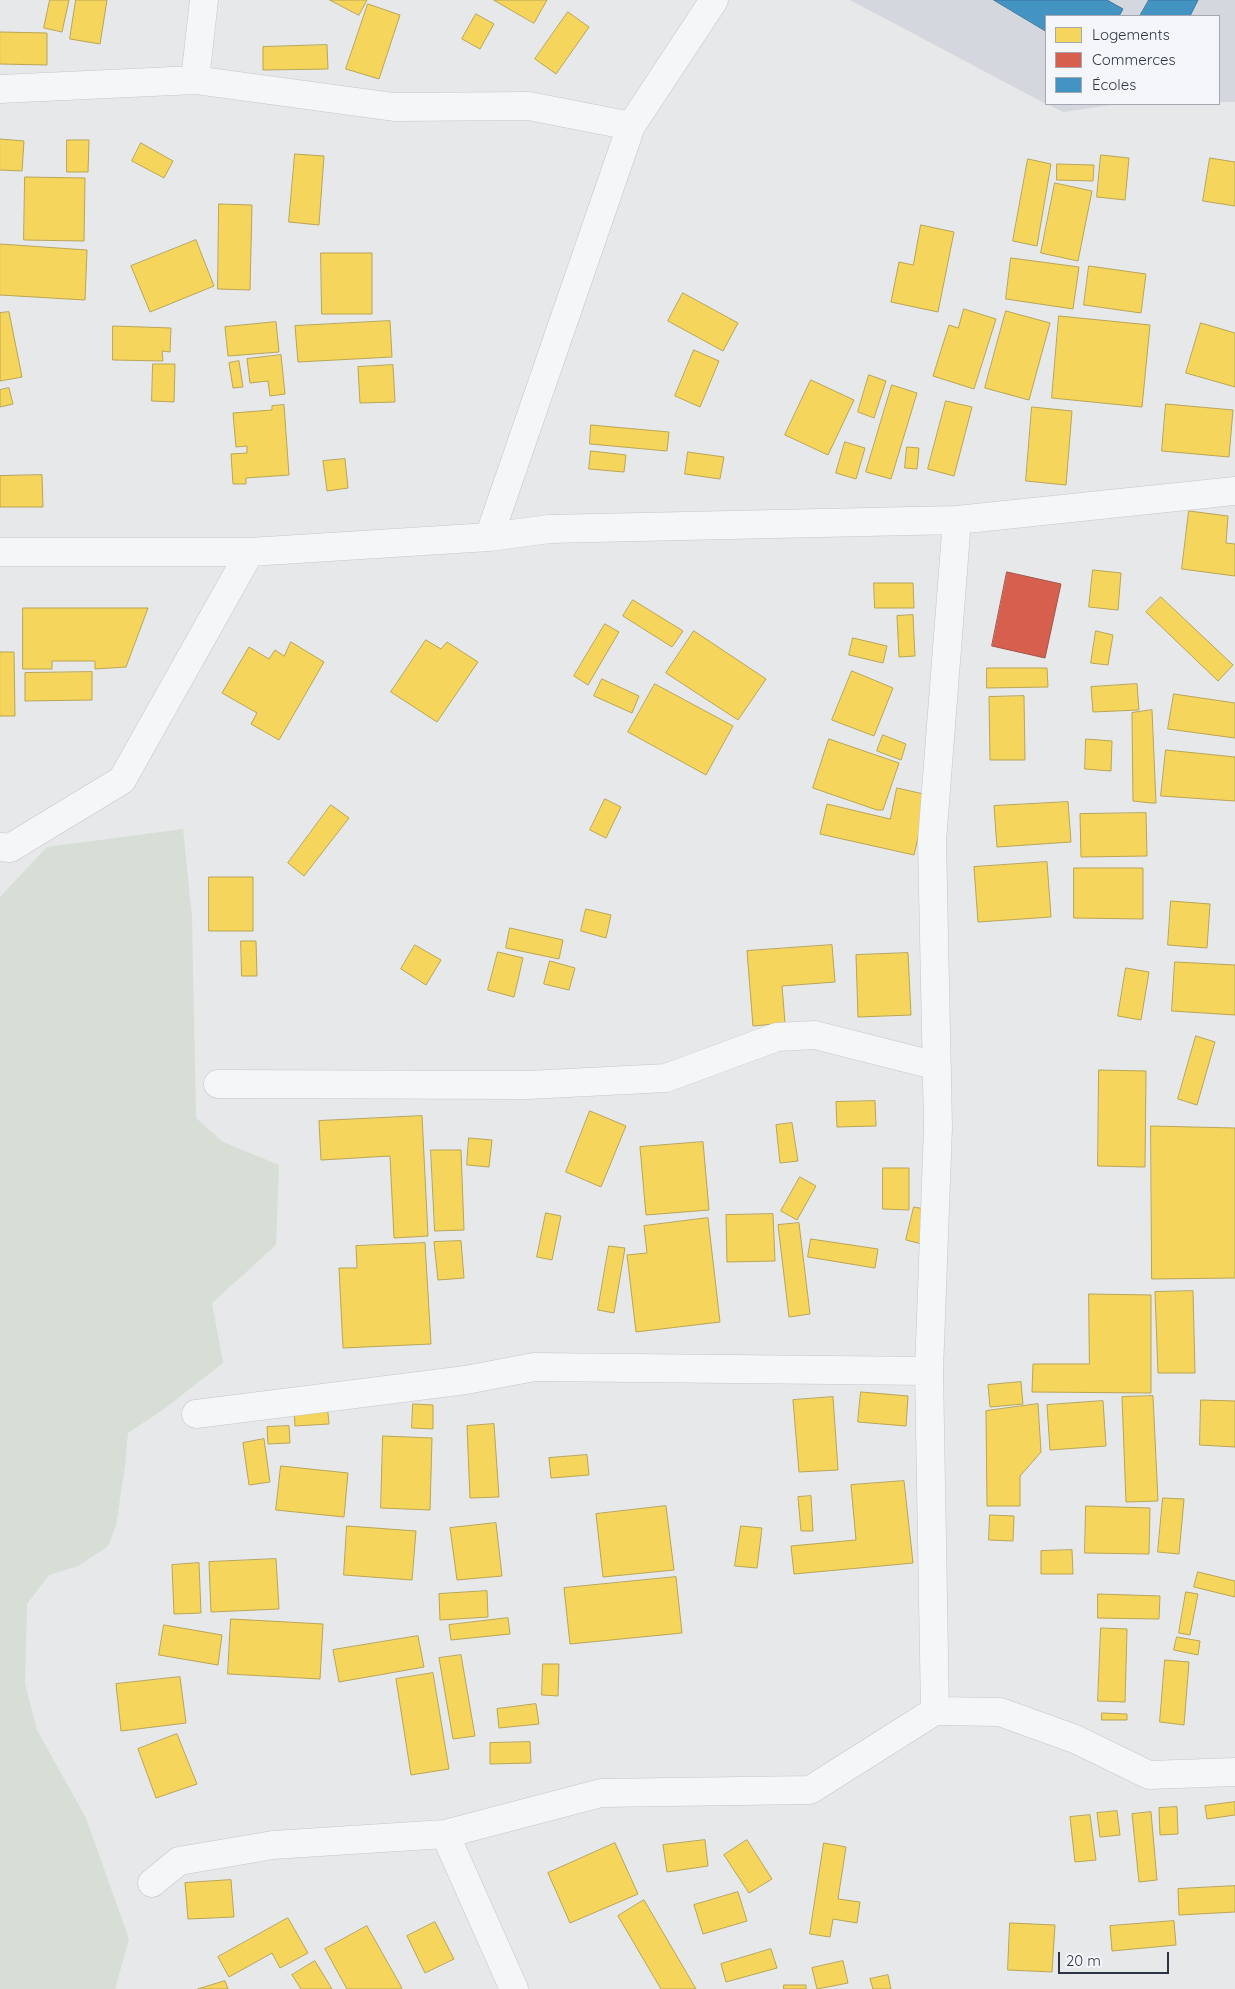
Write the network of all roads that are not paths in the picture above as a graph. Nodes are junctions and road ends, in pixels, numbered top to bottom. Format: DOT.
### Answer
graph roads {
  1 [pos="204,0"];
  2 [pos="714,0"];
  3 [pos="194,80"];
  4 [pos="0,89"];
  5 [pos="630,126"];
  6 [pos="1235,491"];
  7 [pos="956,520"];
  8 [pos="488,537"];
  9 [pos="0,552"];
  10 [pos="250,552"];
  11 [pos="0,847"];
  12 [pos="937,1066"];
  13 [pos="218,1084"];
  14 [pos="929,1371"];
  15 [pos="196,1414"];
  16 [pos="935,1711"];
  17 [pos="1235,1772"];
  18 [pos="445,1834"];
  19 [pos="152,1883"];
  20 [pos="514,1989"];
  1 -- 3 [label="street"];
  2 -- 5 [label="street"];
  3 -- 4 [label="street"];
  3 -- 5 [label="street"];
  5 -- 8 [label="street"];
  6 -- 7 [label="street"];
  7 -- 8 [label="street"];
  7 -- 12 [label="street"];
  8 -- 10 [label="street"];
  9 -- 10 [label="street"];
  10 -- 11 [label="street"];
  12 -- 13 [label="street"];
  12 -- 14 [label="street"];
  14 -- 15 [label="street"];
  14 -- 16 [label="street"];
  16 -- 17 [label="street"];
  16 -- 18 [label="street"];
  18 -- 19 [label="street"];
  18 -- 20 [label="street"];
}
